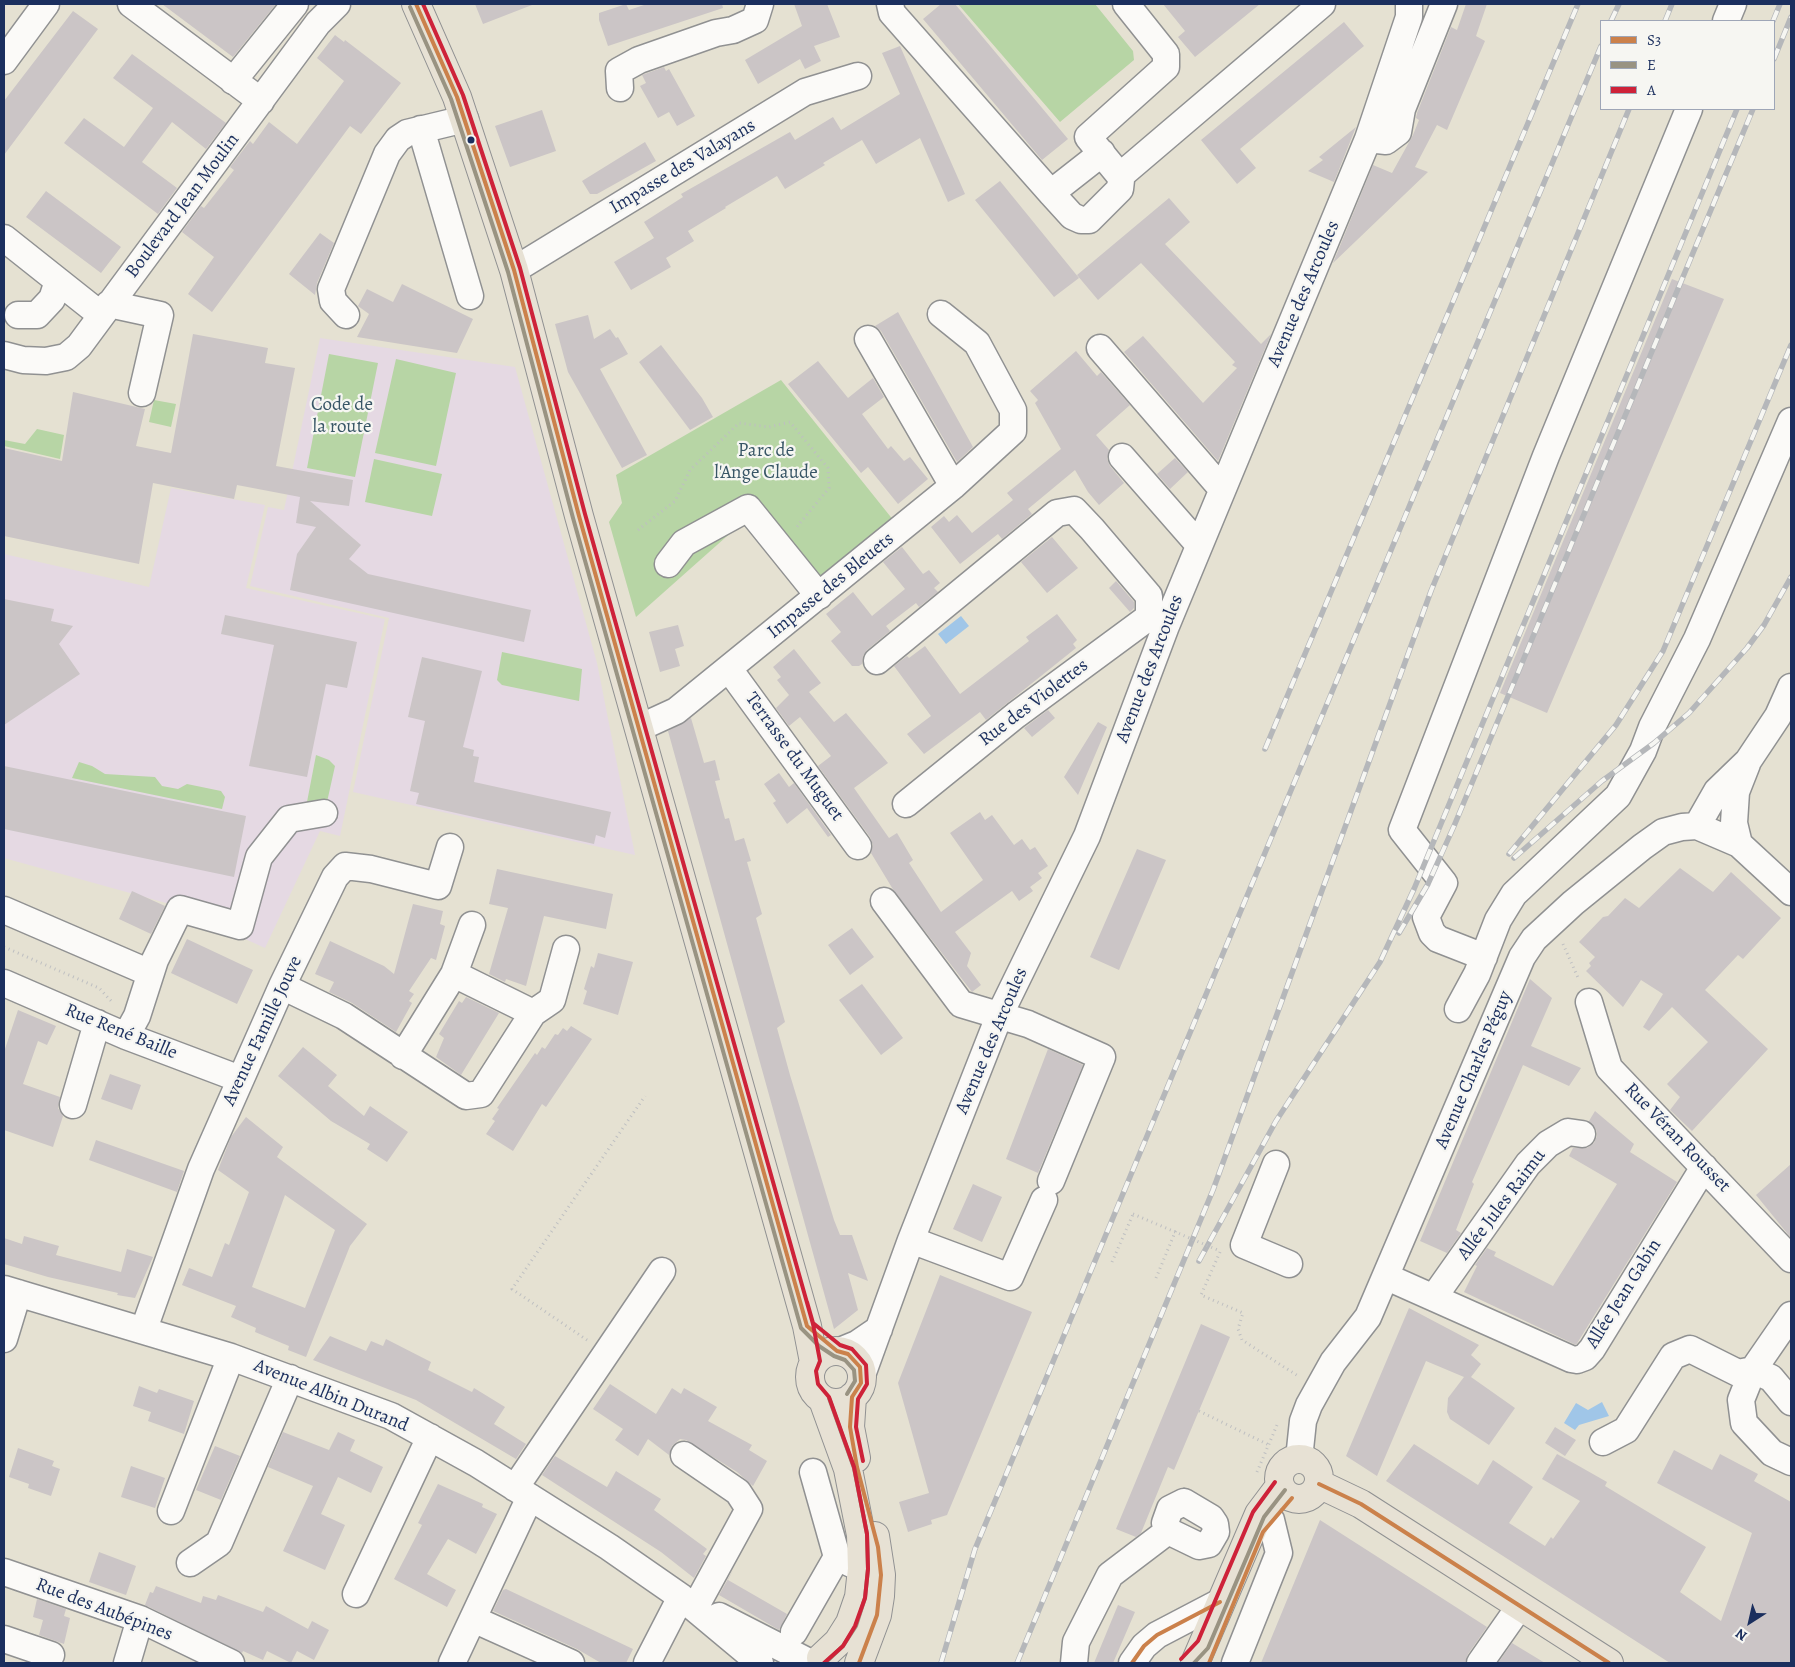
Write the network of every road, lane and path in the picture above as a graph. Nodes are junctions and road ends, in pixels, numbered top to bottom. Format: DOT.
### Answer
graph roads {
  1 [pos="46,4"];
  2 [pos="131,4"];
  3 [pos="295,4"];
  4 [pos="337,4"];
  5 [pos="416,4"];
  6 [pos="760,4"];
  7 [pos="890,4"];
  8 [pos="1126,4"];
  9 [pos="1322,4"];
  10 [pos="1409,4"];
  11 [pos="1444,4"];
  12 [pos="1733,4"];
  13 [pos="1726,20"];
  14 [pos="318,22"];
  15 [pos="4,61"];
  16 [pos="858,76"];
  17 [pos="233,81"];
  18 [pos="620,88"];
  19 [pos="261,101"];
  20 [pos="1689,110"];
  21 [pos="465,119"];
  22 [pos="421,129"];
  23 [pos="1368,139"];
  24 [pos="1102,153"];
  25 [pos="1120,176"];
  26 [pos="1051,193"];
  27 [pos="4,238"];
  28 [pos="514,270"];
  29 [pos="58,281"];
  30 [pos="470,296"];
  31 [pos="105,310"];
  32 [pos="942,314"];
  33 [pos="18,315"];
  34 [pos="346,315"];
  35 [pos="868,339"];
  36 [pos="1100,348"];
  37 [pos="4,355"];
  38 [pos="142,393"];
  39 [pos="1791,421"];
  40 [pos="1122,457"];
  41 [pos="953,486"];
  42 [pos="1222,489"];
  43 [pos="638,530"];
  44 [pos="1199,545"];
  45 [pos="781,549"];
  46 [pos="668,564"];
  47 [pos="819,596"];
  48 [pos="1157,622"];
  49 [pos="876,661"];
  50 [pos="729,669"];
  51 [pos="1791,687"];
  52 [pos="1785,722"];
  53 [pos="639,728"];
  54 [pos="1748,761"];
  55 [pos="906,804"];
  56 [pos="324,814"];
  57 [pos="1697,826"];
  58 [pos="1739,844"];
  59 [pos="858,846"];
  60 [pos="450,848"];
  61 [pos="1791,892"];
  62 [pos="884,901"];
  63 [pos="4,910"];
  64 [pos="1553,921"];
  65 [pos="472,924"];
  66 [pos="566,949"];
  67 [pos="1484,957"];
  68 [pos="150,973"];
  69 [pos="454,974"];
  70 [pos="4,983"];
  71 [pos="282,986"];
  72 [pos="1589,1002"];
  73 [pos="1458,1009"];
  74 [pos="532,1013"];
  75 [pos="1000,1014"];
  76 [pos="97,1023"];
  77 [pos="126,1036"];
  78 [pos="403,1056"];
  79 [pos="240,1079"];
  80 [pos="645,1096"];
  81 [pos="73,1105"];
  82 [pos="1582,1134"];
  83 [pos="1276,1164"];
  84 [pos="1704,1167"];
  85 [pos="1176,1231"];
  86 [pos="911,1240"];
  87 [pos="1791,1259"];
  88 [pos="1112,1262"];
  89 [pos="1289,1264"];
  90 [pos="662,1270"];
  91 [pos="1387,1277"];
  92 [pos="1156,1278"];
  93 [pos="11,1291"];
  94 [pos="1434,1297"];
  95 [pos="1790,1321"];
  96 [pos="144,1329"];
  97 [pos="878,1329"];
  98 [pos="4,1339"];
  99 [pos="609,1346"];
  100 [pos="830,1355"];
  101 [pos="231,1357"];
  102 [pos="1753,1370"];
  103 [pos="290,1378"];
  104 [pos="1294,1384"];
  105 [pos="857,1386"];
  106 [pos="823,1400"];
  107 [pos="1791,1402"];
  108 [pos="1198,1411"];
  109 [pos="1280,1418"];
  110 [pos="430,1437"];
  111 [pos="1603,1442"];
  112 [pos="1268,1445"];
  113 [pos="684,1455"];
  114 [pos="1299,1458"];
  115 [pos="1791,1462"];
  116 [pos="813,1472"];
  117 [pos="1319,1484"];
  118 [pos="1276,1487"];
  119 [pos="523,1492"];
  120 [pos="172,1511"];
  121 [pos="1271,1520"];
  122 [pos="837,1558"];
  123 [pos="1239,1558"];
  124 [pos="190,1563"];
  125 [pos="862,1569"];
  126 [pos="4,1572"];
  127 [pos="356,1594"];
  128 [pos="689,1601"];
  129 [pos="1220,1602"];
  130 [pos="1520,1606"];
  131 [pos="140,1619"];
  132 [pos="473,1619"];
  133 [pos="794,1632"];
  134 [pos="4,1639"];
  135 [pos="51,1655"];
  136 [pos="1198,1659"];
  137 [pos="814,1661"];
  138 [pos="127,1663"];
  139 [pos="231,1663"];
  140 [pos="452,1663"];
  141 [pos="571,1663"];
  142 [pos="647,1663"];
  143 [pos="760,1663"];
  144 [pos="859,1663"];
  145 [pos="1074,1663"];
  146 [pos="1132,1663"];
  147 [pos="1235,1663"];
  148 [pos="1480,1663"];
  149 [pos="1610,1663"];
  1 -- 15 [label="street"];
  2 -- 17 [label="street"];
  3 -- 14 [label="street"];
  3 -- 17 [label="street"];
  4 -- 14 [label="street, Boulevard Jean Moulin"];
  5 -- 21 [label="main road"];
  6 -- 18 [label="street"];
  7 -- 26 [label="street"];
  8 -- 24 [label="street"];
  9 -- 25 [label="street"];
  10 -- 23 [label="street, Avenue des Arcoules"];
  11 -- 23 [label="street"];
  12 -- 13 [label="street"];
  14 -- 19 [label="street, Boulevard Jean Moulin"];
  16 -- 28 [label="street, Impasse des Valayans"];
  17 -- 19 [label="street"];
  19 -- 31 [label="street, Boulevard Jean Moulin"];
  20 -- 67 [label="street"];
  21 -- 22 [label="street"];
  21 -- 28 [label="main road"];
  22 -- 30 [label="street"];
  22 -- 34 [label="street"];
  23 -- 42 [label="street, Avenue des Arcoules"];
  24 -- 25 [label="street"];
  24 -- 26 [label="street"];
  25 -- 26 [label="street"];
  27 -- 29 [label="street"];
  28 -- 53 [label="main road"];
  29 -- 31 [label="street"];
  29 -- 33 [label="street"];
  31 -- 37 [label="street, Boulevard Jean Moulin"];
  31 -- 38 [label="street"];
  32 -- 41 [label="street, Impasse des Bleuets"];
  35 -- 41 [label="street"];
  36 -- 42 [label="street"];
  39 -- 67 [label="street"];
  40 -- 44 [label="street"];
  41 -- 47 [label="street, Impasse des Bleuets"];
  42 -- 44 [label="street, Avenue des Arcoules"];
  43 -- 45 [label="path"];
  44 -- 48 [label="street, Avenue des Arcoules"];
  45 -- 46 [label="street"];
  45 -- 47 [label="street"];
  47 -- 50 [label="street, Impasse des Bleuets"];
  48 -- 49 [label="street"];
  48 -- 55 [label="street, Rue des Violettes"];
  48 -- 75 [label="street, Avenue des Arcoules"];
  50 -- 53 [label="street, Impasse des Bleuets"];
  50 -- 59 [label="street, Terrasse du Muguet"];
  51 -- 52 [label="street"];
  52 -- 54 [label="street"];
  53 -- 100 [label="main road"];
  54 -- 57 [label="street"];
  54 -- 58 [label="street"];
  56 -- 68 [label="street"];
  57 -- 58 [label="street"];
  57 -- 64 [label="street, Avenue Charles Péguy"];
  58 -- 61 [label="street"];
  60 -- 71 [label="street, Avenue Famille Jouve"];
  62 -- 75 [label="street"];
  63 -- 68 [label="street"];
  64 -- 72 [label="path"];
  64 -- 91 [label="street, Avenue Charles Péguy"];
  65 -- 69 [label="street"];
  66 -- 74 [label="street"];
  67 -- 73 [label="street"];
  68 -- 77 [label="street"];
  69 -- 74 [label="street"];
  69 -- 78 [label="street"];
  70 -- 76 [label="street, Rue René Baille"];
  71 -- 78 [label="street"];
  71 -- 79 [label="street, Avenue Famille Jouve"];
  72 -- 84 [label="street, Rue Véran Rousset"];
  74 -- 78 [label="street"];
  75 -- 86 [label="street, Avenue des Arcoules"];
  75 -- 86 [label="street"];
  76 -- 77 [label="street, Rue René Baille"];
  76 -- 81 [label="street"];
  77 -- 79 [label="street, Rue René Baille"];
  79 -- 96 [label="street, Avenue Famille Jouve"];
  80 -- 99 [label="path"];
  82 -- 94 [label="street, Allée Jules Raimu"];
  83 -- 89 [label="street"];
  84 -- 87 [label="street, Rue Véran Rousset"];
  84 -- 94 [label="street, Allée Jean Gabin"];
  85 -- 88 [label="path, bridge"];
  85 -- 92 [label="path"];
  85 -- 104 [label="path, bridge"];
  86 -- 97 [label="street, Avenue des Arcoules"];
  90 -- 99 [label="street"];
  91 -- 94 [label="street"];
  91 -- 114 [label="street, Avenue Charles Péguy"];
  93 -- 96 [label="street, Avenue Albin Durand"];
  93 -- 98 [label="street"];
  95 -- 102 [label="street"];
  96 -- 101 [label="street, Avenue Albin Durand"];
  97 -- 100 [label="street"];
  97 -- 105 [label="street, Avenue des Arcoules"];
  99 -- 119 [label="street"];
  100 -- 105 [label="main road"];
  100 -- 106 [label="main road"];
  101 -- 103 [label="street, Avenue Albin Durand"];
  101 -- 120 [label="street"];
  102 -- 107 [label="street"];
  102 -- 111 [label="street"];
  102 -- 115 [label="street"];
  103 -- 110 [label="street, Avenue Albin Durand"];
  103 -- 124 [label="street"];
  105 -- 106 [label="main road"];
  105 -- 144 [label="main road"];
  106 -- 125 [label="main road"];
  108 -- 112 [label="path"];
  109 -- 112 [label="path"];
  110 -- 119 [label="street, Avenue Albin Durand"];
  110 -- 127 [label="street"];
  112 -- 118 [label="path"];
  113 -- 128 [label="street"];
  114 -- 117 [label="main road"];
  114 -- 118 [label="main road"];
  116 -- 122 [label="street"];
  117 -- 118 [label="main road"];
  117 -- 130 [label="main road"];
  118 -- 121 [label="main road"];
  118 -- 123 [label="main road"];
  119 -- 128 [label="street, Avenue Albin Durand"];
  119 -- 132 [label="street"];
  121 -- 136 [label="main road"];
  121 -- 147 [label="street"];
  122 -- 125 [label="street"];
  122 -- 133 [label="street"];
  123 -- 129 [label="main road"];
  123 -- 145 [label="street"];
  125 -- 137 [label="main road"];
  126 -- 131 [label="street, Rue des Aubépines"];
  128 -- 137 [label="street, Avenue Albin Durand"];
  128 -- 142 [label="street"];
  128 -- 143 [label="street, Avenue Albin Durand"];
  129 -- 136 [label="main road"];
  129 -- 146 [label="street"];
  130 -- 148 [label="street"];
  130 -- 149 [label="main road"];
  131 -- 138 [label="street"];
  131 -- 139 [label="street, Rue des Aubépines"];
  132 -- 140 [label="street"];
  132 -- 141 [label="street"];
  134 -- 135 [label="street"];
}
